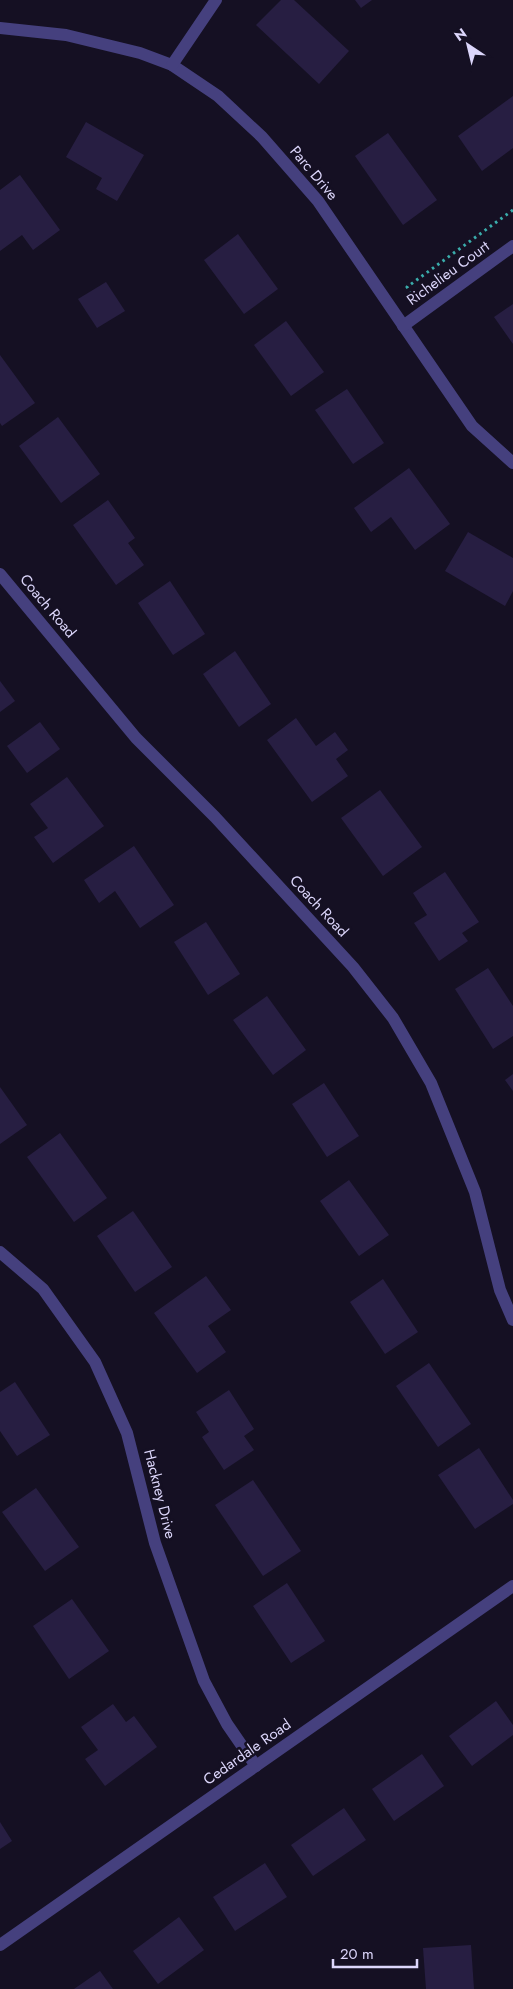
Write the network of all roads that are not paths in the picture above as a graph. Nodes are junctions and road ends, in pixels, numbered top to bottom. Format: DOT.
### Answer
graph roads {
  1 [pos="216,0"];
  2 [pos="0,28"];
  3 [pos="172,65"];
  4 [pos="513,246"];
  5 [pos="402,326"];
  6 [pos="513,463"];
  7 [pos="0,574"];
  8 [pos="0,1252"];
  9 [pos="513,1320"];
  10 [pos="513,1586"];
  11 [pos="256,1766"];
  12 [pos="0,1945"];
  1 -- 3 [label="street"];
  2 -- 3 [label="street, Parc Drive"];
  3 -- 5 [label="street, Parc Drive"];
  4 -- 5 [label="street, Richelieu Court"];
  5 -- 6 [label="street, Parc Drive"];
  7 -- 9 [label="street, Coach Road"];
  8 -- 11 [label="street, Hackney Drive"];
  10 -- 11 [label="street, Cedardale Road"];
  11 -- 12 [label="street, Cedardale Road"];
}
